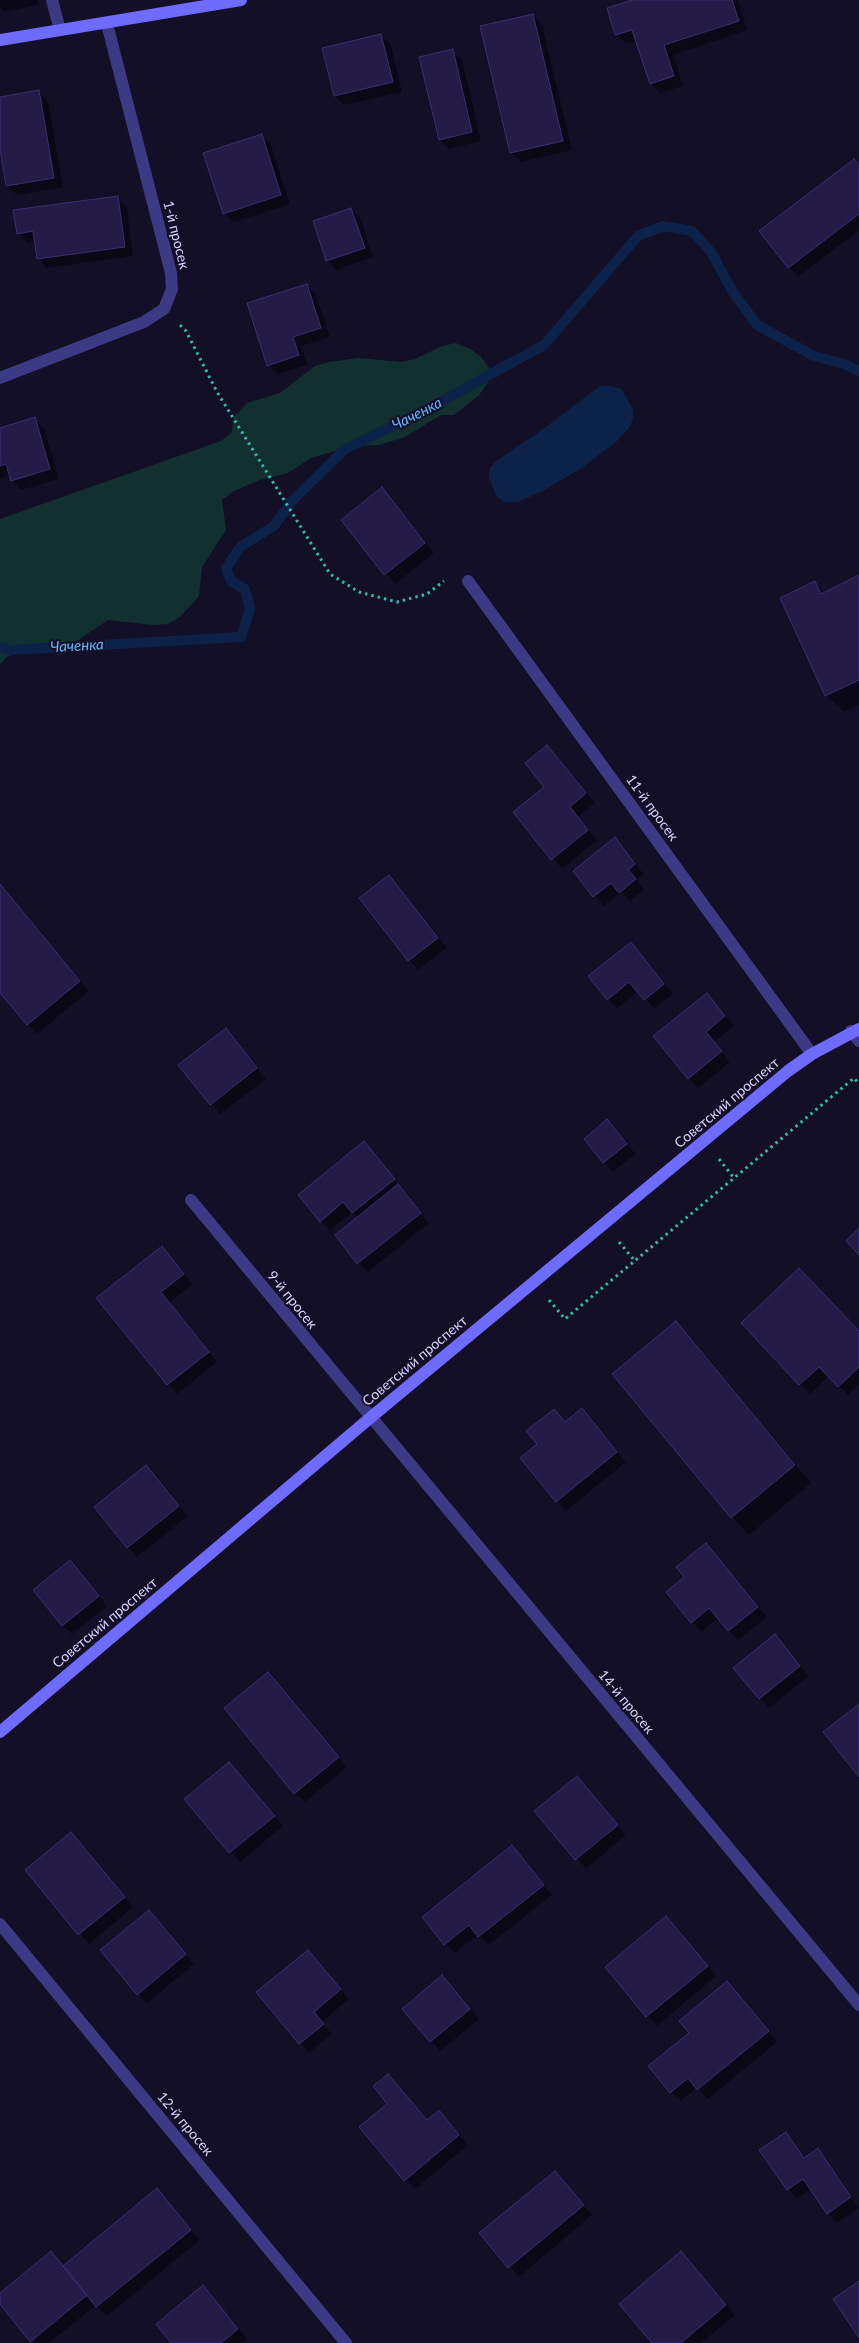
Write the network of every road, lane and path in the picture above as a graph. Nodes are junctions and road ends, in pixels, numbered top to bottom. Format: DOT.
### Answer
graph roads {
  1 [pos="52,0"];
  2 [pos="241,0"];
  3 [pos="107,24"];
  4 [pos="60,30"];
  5 [pos="0,40"];
  6 [pos="164,309"];
  7 [pos="0,378"];
  8 [pos="468,581"];
  9 [pos="856,1034"];
  10 [pos="812,1054"];
  11 [pos="859,1084"];
  12 [pos="192,1200"];
  13 [pos="534,1282"];
  14 [pos="370,1418"];
  15 [pos="0,1732"];
  16 [pos="0,1924"];
  17 [pos="859,2005"];
  18 [pos="346,2343"];
  1 -- 4 [label="street"];
  2 -- 3 [label="street"];
  3 -- 4 [label="street"];
  3 -- 6 [label="street, 1-й просек"];
  4 -- 5 [label="street"];
  6 -- 7 [label="street"];
  6 -- 8 [label="path"];
  8 -- 10 [label="street, 11-й просек"];
  9 -- 10 [label="street, Советский проспект"];
  10 -- 13 [label="street, Советский проспект"];
  11 -- 13 [label="path"];
  12 -- 14 [label="street, 9-й просек"];
  13 -- 14 [label="street, Советский проспект"];
  14 -- 15 [label="street, Советский проспект"];
  14 -- 17 [label="street, 14-й просек"];
  16 -- 18 [label="street, 12-й просек"];
}
